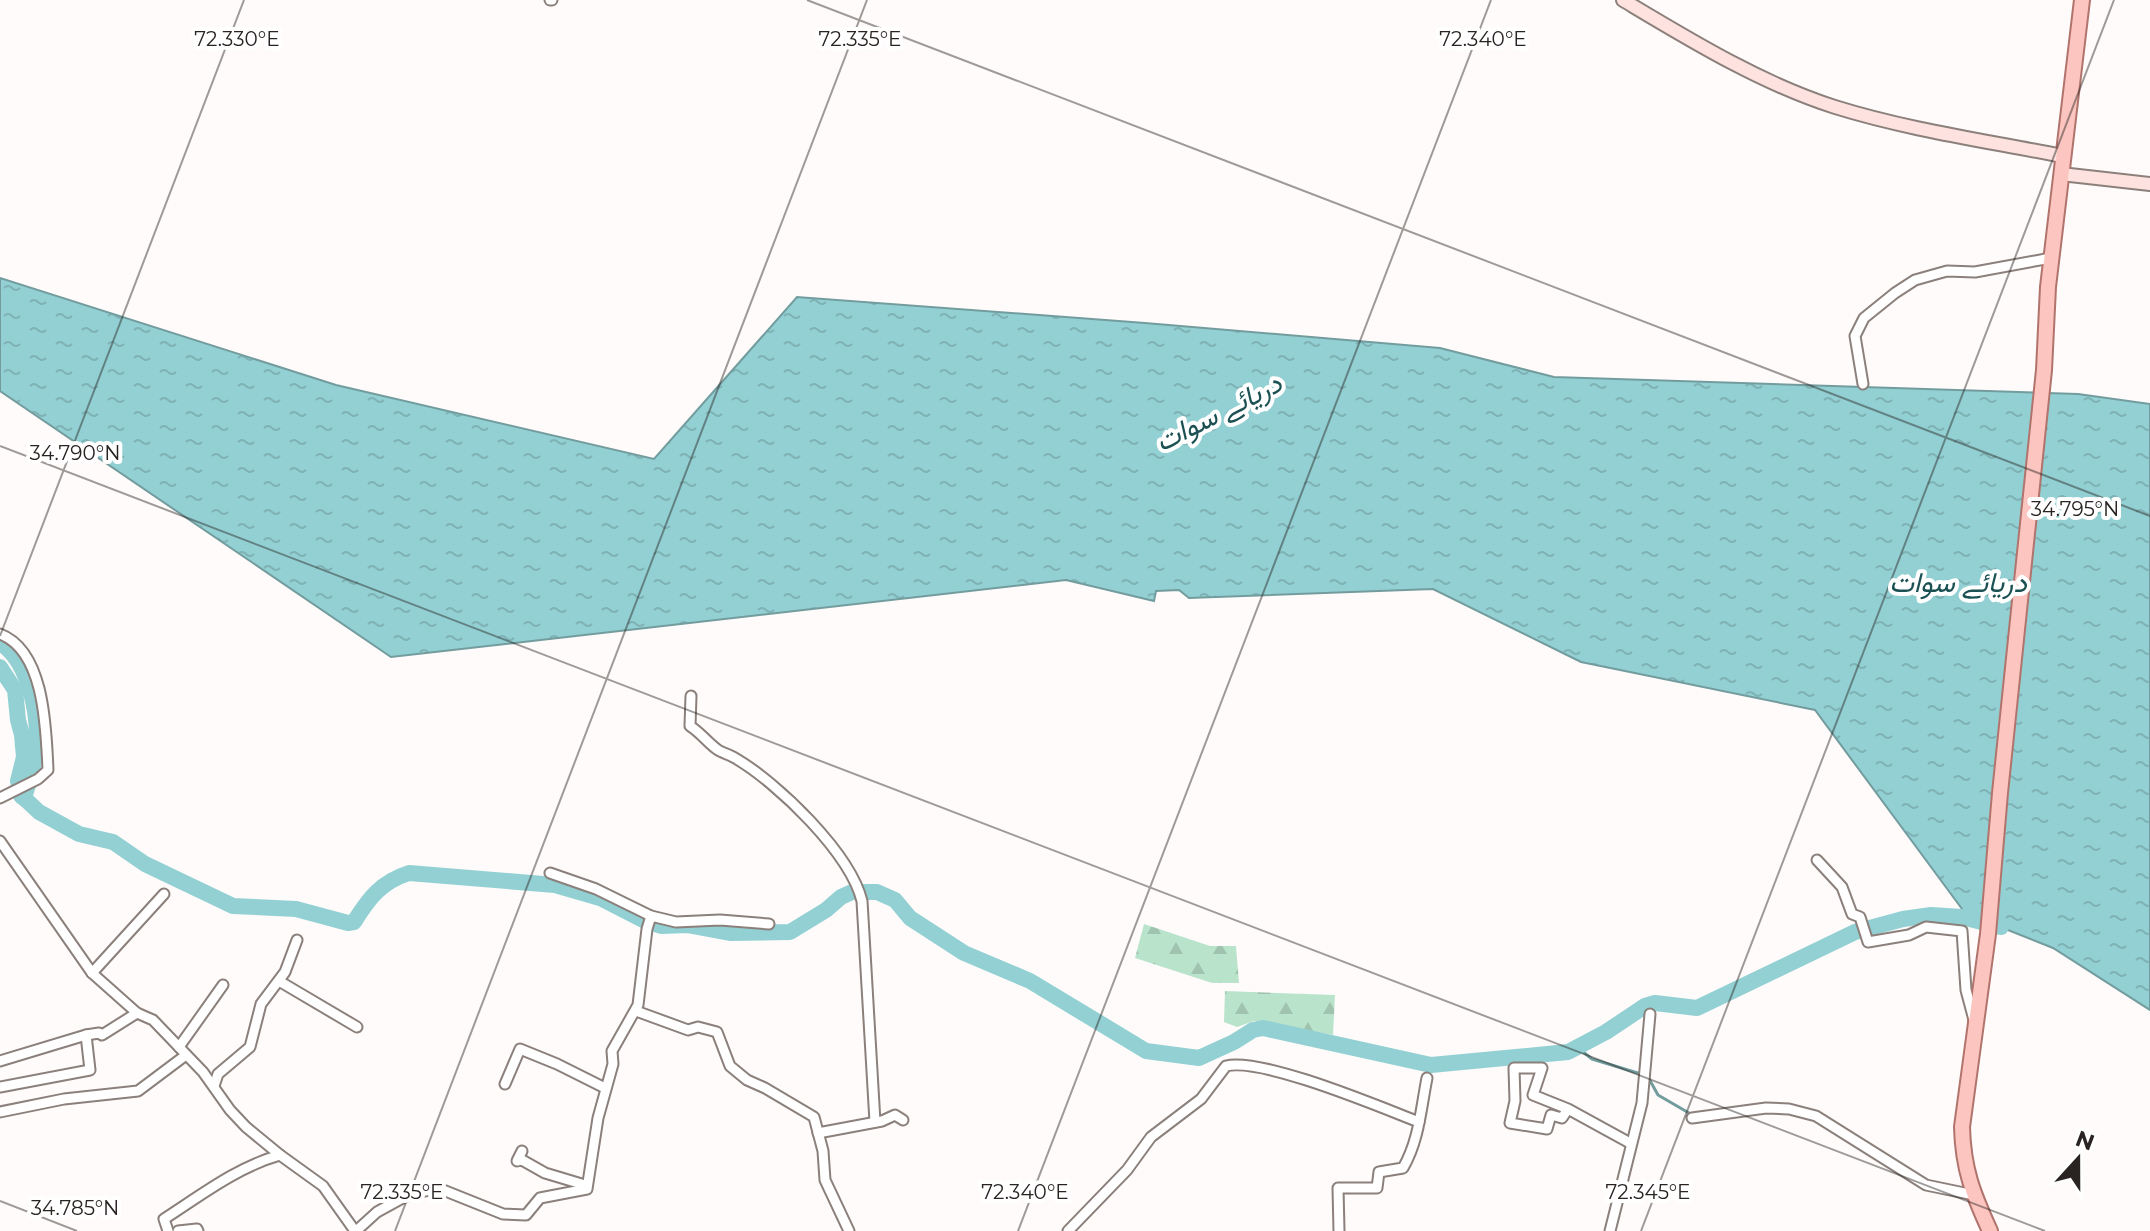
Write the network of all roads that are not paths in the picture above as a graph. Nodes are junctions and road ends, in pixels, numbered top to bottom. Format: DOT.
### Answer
graph roads {
  1 [pos="1623,0"];
  2 [pos="2082,0"];
  3 [pos="2062,156"];
  4 [pos="2061,174"];
  5 [pos="2150,184"];
  6 [pos="2051,258"];
  7 [pos="1863,384"];
  8 [pos="0,634"];
  9 [pos="691,696"];
  10 [pos="4,795"];
  11 [pos="0,841"];
  12 [pos="1817,860"];
  13 [pos="550,873"];
  14 [pos="164,894"];
  15 [pos="651,916"];
  16 [pos="769,924"];
  17 [pos="297,940"];
  18 [pos="92,973"];
  19 [pos="279,981"];
  20 [pos="223,985"];
  21 [pos="636,1011"];
  22 [pos="137,1013"];
  23 [pos="1650,1014"];
  24 [pos="1975,1024"];
  25 [pos="357,1027"];
  26 [pos="86,1035"];
  27 [pos="182,1051"];
  28 [pos="0,1061"];
  29 [pos="1427,1078"];
  30 [pos="505,1084"];
  31 [pos="214,1086"];
  32 [pos="0,1087"];
  33 [pos="605,1088"];
  34 [pos="1568,1109"];
  35 [pos="0,1112"];
  36 [pos="1692,1118"];
  37 [pos="903,1120"];
  38 [pos="875,1122"];
  39 [pos="1419,1122"];
  40 [pos="818,1133"];
  41 [pos="1630,1143"];
  42 [pos="522,1151"];
  43 [pos="280,1155"];
  44 [pos="585,1185"];
  45 [pos="1974,1195"];
  46 [pos="168,1231"];
  47 [pos="178,1231"];
  48 [pos="198,1231"];
  49 [pos="355,1231"];
  50 [pos="849,1231"];
  51 [pos="1068,1231"];
  52 [pos="1339,1231"];
  53 [pos="1610,1231"];
  54 [pos="1990,1231"];
  1 -- 3 [label="main road"];
  2 -- 3 [label="main road"];
  3 -- 4 [label="main road"];
  4 -- 5 [label="main road"];
  4 -- 6 [label="main road"];
  6 -- 7 [label="street"];
  6 -- 24 [label="main road"];
  8 -- 10 [label="street"];
  9 -- 38 [label="street"];
  11 -- 18 [label="street"];
  12 -- 24 [label="street"];
  13 -- 15 [label="street"];
  14 -- 18 [label="street"];
  15 -- 16 [label="street"];
  15 -- 21 [label="street"];
  17 -- 19 [label="street"];
  18 -- 22 [label="street"];
  19 -- 25 [label="street"];
  19 -- 31 [label="street"];
  20 -- 27 [label="street"];
  21 -- 33 [label="street"];
  21 -- 40 [label="street"];
  22 -- 26 [label="street"];
  22 -- 27 [label="street"];
  23 -- 41 [label="street"];
  24 -- 45 [label="main road"];
  26 -- 28 [label="street"];
  26 -- 32 [label="street"];
  27 -- 31 [label="street"];
  27 -- 35 [label="street"];
  29 -- 39 [label="street"];
  30 -- 33 [label="street"];
  31 -- 43 [label="street"];
  33 -- 49 [label="street"];
  34 -- 34 [label="street"];
  34 -- 41 [label="street"];
  36 -- 45 [label="street"];
  37 -- 38 [label="street"];
  38 -- 40 [label="street"];
  39 -- 51 [label="street"];
  39 -- 52 [label="street"];
  40 -- 50 [label="street"];
  41 -- 53 [label="street"];
  42 -- 44 [label="street"];
  43 -- 46 [label="street"];
  43 -- 49 [label="street"];
  45 -- 54 [label="main road"];
  47 -- 48 [label="street"];
}
